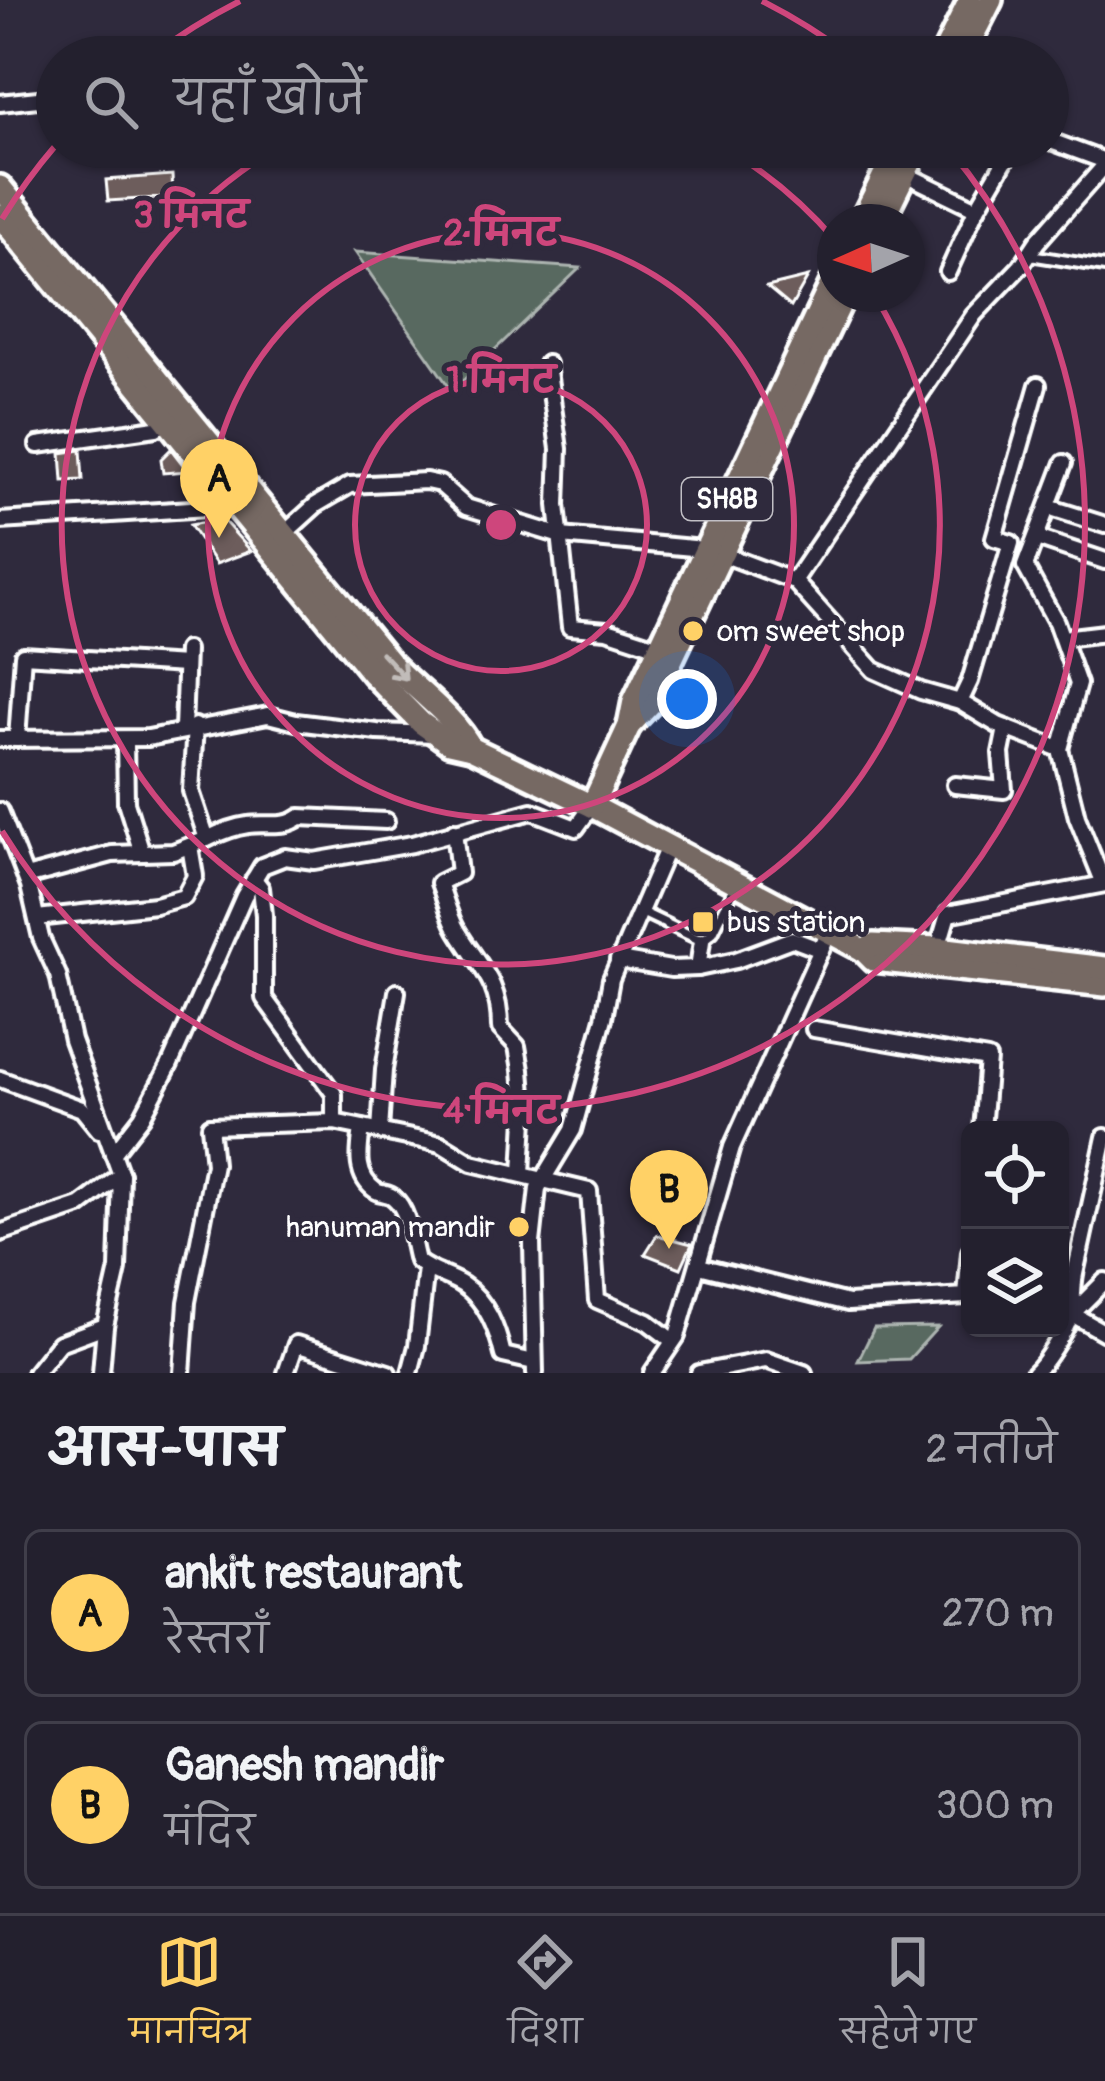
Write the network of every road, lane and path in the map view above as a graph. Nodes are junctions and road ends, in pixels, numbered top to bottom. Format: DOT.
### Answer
graph roads {
  1 [pos="970,0"];
  2 [pos="991,0"];
  3 [pos="952,36"];
  4 [pos="973,36"];
  5 [pos="36,100"];
  6 [pos="0,103"];
  7 [pos="1069,148"];
  8 [pos="1105,163"];
  9 [pos="888,168"];
  10 [pos="907,168"];
  11 [pos="1000,168"];
  12 [pos="904,174"];
  13 [pos="0,187"];
  14 [pos="870,204"];
  15 [pos="890,204"];
  16 [pos="977,209"];
  17 [pos="0,217"];
  18 [pos="1029,255"];
  19 [pos="1105,267"];
  20 [pos="948,272"];
  21 [pos="819,312"];
  22 [pos="836,312"];
  23 [pos="547,364"];
  24 [pos="1037,385"];
  25 [pos="167,421"];
  26 [pos="38,446"];
  27 [pos="1064,463"];
  28 [pos="241,496"];
  29 [pos="1048,507"];
  30 [pos="0,521"];
  31 [pos="1105,525"];
  32 [pos="284,534"];
  33 [pos="561,536"];
  34 [pos="1036,538"];
  35 [pos="713,552"];
  36 [pos="1105,561"];
  37 [pos="794,581"];
  38 [pos="313,586"];
  39 [pos="1105,633"];
  40 [pos="1063,638"];
  41 [pos="659,646"];
  42 [pos="960,702"];
  43 [pos="629,726"];
  44 [pos="189,728"];
  45 [pos="1006,728"];
  46 [pos="437,734"];
  47 [pos="0,739"];
  48 [pos="17,739"];
  49 [pos="125,740"];
  50 [pos="472,748"];
  51 [pos="1060,749"];
  52 [pos="956,785"];
  53 [pos="592,806"];
  54 [pos="0,811"];
  55 [pos="386,821"];
  56 [pos="454,831"];
  57 [pos="207,839"];
  58 [pos="190,846"];
  59 [pos="667,849"];
  60 [pos="142,853"];
  61 [pos="26,877"];
  62 [pos="254,879"];
  63 [pos="1104,884"];
  64 [pos="736,886"];
  65 [pos="638,910"];
  66 [pos="37,918"];
  67 [pos="701,941"];
  68 [pos="825,942"];
  69 [pos="938,948"];
  70 [pos="863,950"];
  71 [pos="618,960"];
  72 [pos="698,968"];
  73 [pos="1105,968"];
  74 [pos="1105,985"];
  75 [pos="398,992"];
  76 [pos="814,1029"];
  77 [pos="0,1079"];
  78 [pos="983,1121"];
  79 [pos="334,1122"];
  80 [pos="362,1129"];
  81 [pos="380,1131"];
  82 [pos="1105,1137"];
  83 [pos="111,1148"];
  84 [pos="522,1173"];
  85 [pos="121,1175"];
  86 [pos="544,1179"];
  87 [pos="0,1233"];
  88 [pos="699,1266"];
  89 [pos="426,1268"];
  90 [pos="1105,1281"];
  91 [pos="961,1296"];
  92 [pos="1072,1314"];
  93 [pos="105,1326"];
  94 [pos="1105,1333"];
  95 [pos="673,1341"];
  96 [pos="535,1368"];
  97 [pos="654,1370"];
  98 [pos="35,1373"];
  99 [pos="101,1373"];
  100 [pos="182,1373"];
  101 [pos="286,1373"];
  102 [pos="388,1373"];
  103 [pos="410,1373"];
  104 [pos="673,1373"];
  105 [pos="699,1373"];
  106 [pos="804,1373"];
  107 [pos="1034,1373"];
  1 -- 3 [label="main road"];
  2 -- 4 [label="main road"];
  5 -- 6 [label="street"];
  7 -- 8 [label="street"];
  8 -- 18 [label="street"];
  9 -- 14 [label="main road"];
  10 -- 12 [label="main road"];
  11 -- 16 [label="street"];
  12 -- 15 [label="main road"];
  12 -- 16 [label="street"];
  13 -- 28 [label="main road"];
  16 -- 20 [label="street"];
  17 -- 25 [label="main road"];
  18 -- 19 [label="lane"];
  18 -- 37 [label="street"];
  21 -- 35 [label="main road, SH8B"];
  22 -- 35 [label="main road, SH8B"];
  23 -- 33 [label="street"];
  24 -- 42 [label="street"];
  25 -- 26 [label="street"];
  25 -- 28 [label="main road"];
  27 -- 29 [label="street"];
  28 -- 30 [label="street"];
  28 -- 32 [label="main road"];
  28 -- 38 [label="main road"];
  29 -- 31 [label="street"];
  29 -- 34 [label="street"];
  32 -- 33 [label="street"];
  32 -- 38 [label="main road"];
  33 -- 35 [label="street"];
  33 -- 41 [label="street"];
  34 -- 36 [label="street"];
  34 -- 40 [label="street"];
  35 -- 37 [label="street"];
  35 -- 41 [label="main road, SH8B"];
  35 -- 43 [label="main road, SH8B"];
  37 -- 42 [label="street"];
  38 -- 46 [label="main road"];
  38 -- 50 [label="main road, one-way"];
  39 -- 40 [label="street"];
  40 -- 51 [label="street"];
  41 -- 43 [label="main road, SH8B"];
  42 -- 45 [label="street"];
  43 -- 53 [label="main road, SH8B"];
  44 -- 46 [label="street"];
  44 -- 48 [label="street"];
  44 -- 49 [label="street"];
  44 -- 57 [label="street"];
  45 -- 51 [label="street"];
  45 -- 52 [label="street"];
  46 -- 50 [label="main road"];
  47 -- 48 [label="street"];
  48 -- 49 [label="street"];
  49 -- 60 [label="street"];
  50 -- 53 [label="main road"];
  51 -- 63 [label="street"];
  53 -- 56 [label="street"];
  53 -- 59 [label="main road"];
  54 -- 61 [label="street"];
  55 -- 57 [label="street"];
  56 -- 62 [label="street"];
  56 -- 84 [label="street"];
  57 -- 58 [label="street"];
  58 -- 60 [label="street"];
  58 -- 66 [label="street"];
  59 -- 64 [label="main road"];
  59 -- 65 [label="street"];
  60 -- 61 [label="street"];
  61 -- 66 [label="street"];
  62 -- 79 [label="street"];
  62 -- 83 [label="street"];
  63 -- 69 [label="street"];
  64 -- 67 [label="lane"];
  64 -- 68 [label="main road"];
  65 -- 67 [label="lane"];
  65 -- 71 [label="street"];
  66 -- 83 [label="street"];
  67 -- 72 [label="street"];
  68 -- 70 [label="main road"];
  68 -- 72 [label="street"];
  68 -- 88 [label="street"];
  69 -- 70 [label="main road"];
  69 -- 73 [label="main road"];
  70 -- 74 [label="main road"];
  71 -- 72 [label="street"];
  71 -- 86 [label="street"];
  75 -- 81 [label="street"];
  76 -- 78 [label="street"];
  77 -- 83 [label="street"];
  79 -- 80 [label="street"];
  79 -- 100 [label="street"];
  80 -- 81 [label="street"];
  80 -- 89 [label="street"];
  81 -- 84 [label="street"];
  82 -- 92 [label="street"];
  83 -- 85 [label="street"];
  84 -- 86 [label="street"];
  85 -- 87 [label="street"];
  85 -- 93 [label="street"];
  86 -- 95 [label="street"];
  86 -- 96 [label="street"];
  88 -- 91 [label="street"];
  88 -- 95 [label="street"];
  89 -- 96 [label="street"];
  89 -- 103 [label="street"];
  90 -- 92 [label="street"];
  92 -- 94 [label="street"];
  92 -- 107 [label="street"];
  93 -- 98 [label="street"];
  93 -- 99 [label="street"];
  95 -- 97 [label="street"];
  97 -- 104 [label="street"];
  101 -- 102 [label="street"];
  105 -- 106 [label="street"];
}
